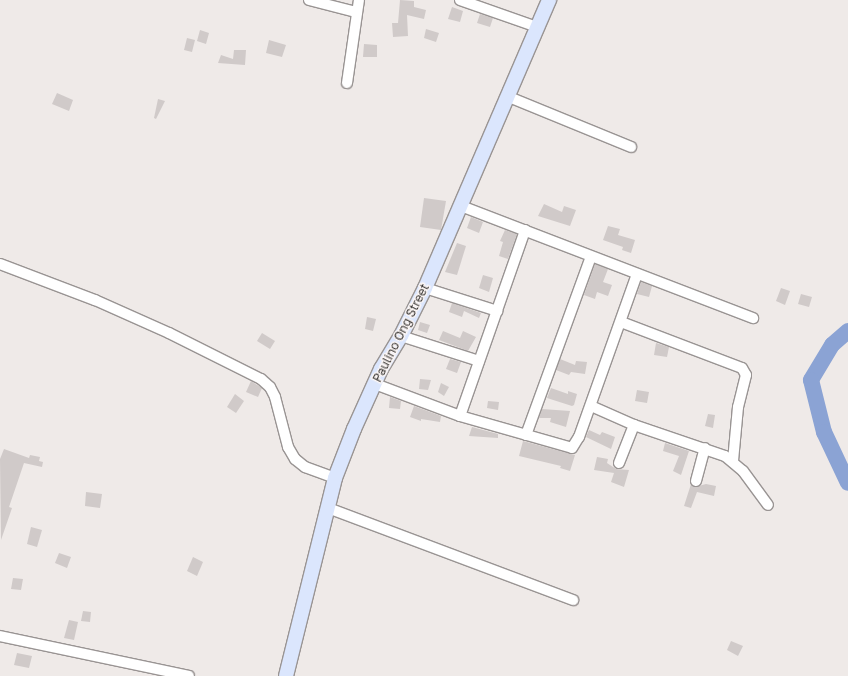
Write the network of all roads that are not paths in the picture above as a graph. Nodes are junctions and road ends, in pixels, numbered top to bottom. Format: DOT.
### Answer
graph roads {
  1 [pos="309,0"];
  2 [pos="359,0"];
  3 [pos="460,0"];
  4 [pos="549,0"];
  5 [pos="356,12"];
  6 [pos="537,27"];
  7 [pos="347,83"];
  8 [pos="509,97"];
  9 [pos="631,147"];
  10 [pos="461,206"];
  11 [pos="525,230"];
  12 [pos="591,256"];
  13 [pos="0,264"];
  14 [pos="637,274"];
  15 [pos="425,288"];
  16 [pos="497,311"];
  17 [pos="753,318"];
  18 [pos="621,322"];
  19 [pos="402,336"];
  20 [pos="479,361"];
  21 [pos="375,384"];
  22 [pos="590,406"];
  23 [pos="460,416"];
  24 [pos="634,424"];
  25 [pos="526,435"];
  26 [pos="705,448"];
  27 [pos="733,461"];
  28 [pos="619,463"];
  29 [pos="335,478"];
  30 [pos="696,481"];
  31 [pos="768,505"];
  32 [pos="328,508"];
  33 [pos="573,600"];
  34 [pos="0,636"];
  35 [pos="167,674"];
  36 [pos="189,676"];
  37 [pos="286,676"];
  1 -- 5 [label="street"];
  2 -- 5 [label="street"];
  3 -- 6 [label="street"];
  4 -- 6 [label="street, Paulino Ong Street"];
  5 -- 7 [label="street"];
  6 -- 8 [label="street, Paulino Ong Street"];
  8 -- 9 [label="street"];
  8 -- 10 [label="street, Paulino Ong Street"];
  10 -- 11 [label="street"];
  10 -- 15 [label="street, Paulino Ong Street"];
  11 -- 12 [label="street"];
  11 -- 16 [label="street"];
  12 -- 14 [label="street"];
  12 -- 25 [label="street"];
  13 -- 29 [label="street"];
  14 -- 17 [label="street"];
  14 -- 18 [label="street"];
  15 -- 16 [label="street"];
  15 -- 19 [label="street, Paulino Ong Street"];
  16 -- 20 [label="street"];
  18 -- 22 [label="street"];
  18 -- 27 [label="street"];
  19 -- 20 [label="street"];
  19 -- 21 [label="street, Paulino Ong Street"];
  20 -- 23 [label="street"];
  21 -- 23 [label="street"];
  21 -- 29 [label="street, Paulino Ong Street"];
  22 -- 24 [label="street"];
  22 -- 25 [label="street"];
  23 -- 25 [label="street"];
  24 -- 26 [label="street"];
  24 -- 28 [label="street"];
  26 -- 27 [label="street"];
  26 -- 30 [label="street"];
  27 -- 31 [label="street"];
  29 -- 32 [label="street, Paulino Ong Street"];
  32 -- 33 [label="street"];
  32 -- 37 [label="street, Paulino Ong Street"];
  34 -- 35 [label="street"];
  35 -- 36 [label="street"];
}
